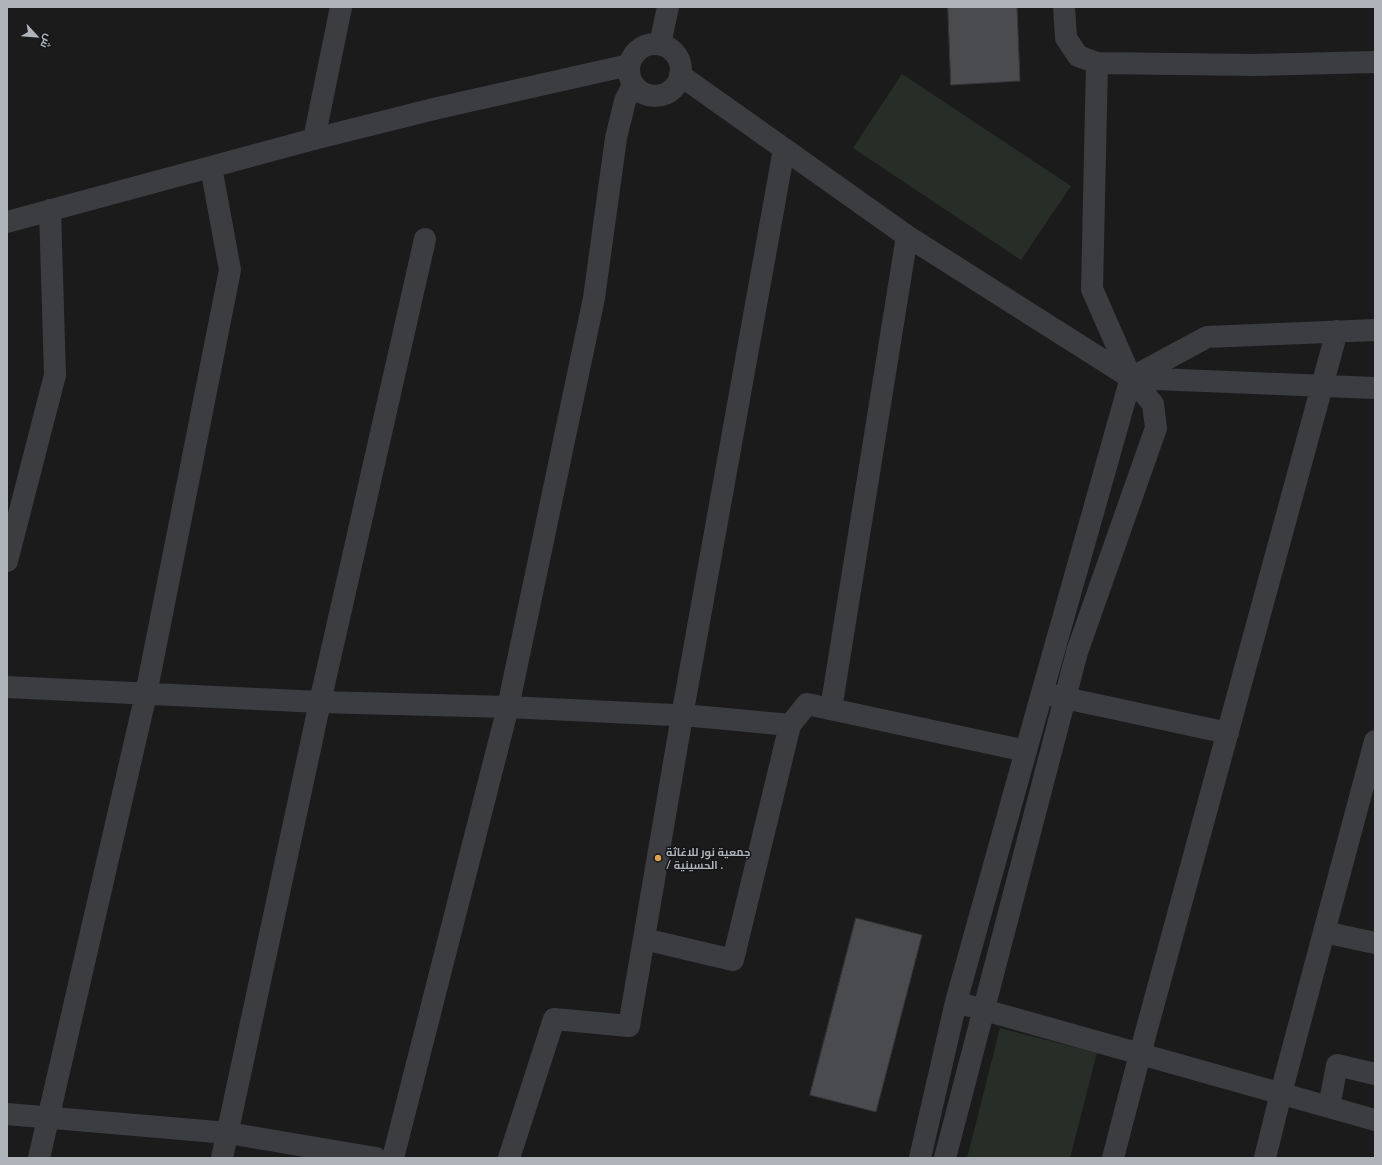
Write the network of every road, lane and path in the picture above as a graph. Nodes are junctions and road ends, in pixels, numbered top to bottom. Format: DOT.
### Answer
graph roads {
  1 [pos="340,7"];
  2 [pos="668,7"];
  3 [pos="1064,7"];
  4 [pos="660,44"];
  5 [pos="1375,62"];
  6 [pos="1097,63"];
  7 [pos="631,75"];
  8 [pos="680,75"];
  9 [pos="314,139"];
  10 [pos="784,149"];
  11 [pos="211,167"];
  12 [pos="50,210"];
  13 [pos="7,222"];
  14 [pos="907,236"];
  15 [pos="425,239"];
  16 [pos="1375,330"];
  17 [pos="1337,331"];
  18 [pos="1131,378"];
  19 [pos="1323,386"];
  20 [pos="1375,388"];
  21 [pos="7,562"];
  22 [pos="7,687"];
  23 [pos="1042,693"];
  24 [pos="146,694"];
  25 [pos="1065,698"];
  26 [pos="320,702"];
  27 [pos="508,707"];
  28 [pos="831,709"];
  29 [pos="682,716"];
  30 [pos="790,725"];
  31 [pos="1228,733"];
  32 [pos="1375,741"];
  33 [pos="1026,751"];
  34 [pos="1324,932"];
  35 [pos="644,939"];
  36 [pos="1375,943"];
  37 [pos="956,1002"];
  38 [pos="984,1010"];
  39 [pos="1140,1054"];
  40 [pos="1375,1074"];
  41 [pos="1281,1093"];
  42 [pos="1329,1107"];
  43 [pos="7,1114"];
  44 [pos="48,1117"];
  45 [pos="1375,1120"];
  46 [pos="228,1133"];
  47 [pos="39,1158"];
  48 [pos="222,1158"];
  49 [pos="376,1158"];
  50 [pos="393,1158"];
  51 [pos="509,1158"];
  52 [pos="920,1158"];
  53 [pos="945,1158"];
  54 [pos="1113,1158"];
  55 [pos="1265,1158"];
  1 -- 9 [label="street"];
  2 -- 4 [label="street"];
  3 -- 6 [label="street"];
  4 -- 7 [label="street"];
  4 -- 8 [label="street"];
  5 -- 6 [label="street"];
  6 -- 18 [label="street"];
  7 -- 8 [label="street"];
  7 -- 9 [label="street"];
  7 -- 27 [label="street"];
  8 -- 10 [label="street"];
  9 -- 11 [label="street"];
  10 -- 14 [label="street"];
  10 -- 29 [label="street"];
  11 -- 12 [label="street"];
  11 -- 24 [label="street"];
  12 -- 13 [label="street"];
  12 -- 21 [label="street"];
  14 -- 18 [label="street"];
  14 -- 28 [label="street"];
  15 -- 26 [label="street"];
  16 -- 17 [label="street"];
  17 -- 18 [label="street"];
  17 -- 19 [label="street"];
  18 -- 19 [label="street"];
  18 -- 23 [label="street"];
  18 -- 25 [label="street"];
  19 -- 20 [label="street"];
  19 -- 31 [label="street"];
  22 -- 24 [label="street"];
  23 -- 25 [label="street"];
  23 -- 33 [label="street"];
  24 -- 26 [label="street"];
  24 -- 44 [label="street"];
  25 -- 31 [label="street"];
  25 -- 38 [label="street"];
  26 -- 27 [label="street"];
  26 -- 46 [label="street"];
  27 -- 29 [label="street"];
  27 -- 50 [label="street"];
  28 -- 30 [label="street"];
  28 -- 33 [label="street"];
  29 -- 30 [label="street"];
  29 -- 35 [label="street"];
  30 -- 35 [label="street"];
  31 -- 39 [label="street"];
  32 -- 34 [label="street"];
  33 -- 37 [label="street"];
  34 -- 36 [label="street"];
  34 -- 41 [label="street"];
  35 -- 51 [label="street"];
  37 -- 38 [label="street"];
  37 -- 52 [label="street"];
  38 -- 39 [label="street"];
  38 -- 53 [label="street"];
  39 -- 41 [label="street"];
  39 -- 54 [label="street"];
  40 -- 42 [label="street"];
  41 -- 42 [label="street"];
  41 -- 55 [label="street"];
  42 -- 45 [label="street"];
  43 -- 44 [label="street"];
  44 -- 46 [label="street"];
  44 -- 47 [label="street"];
  46 -- 48 [label="street"];
  46 -- 49 [label="street"];
}
